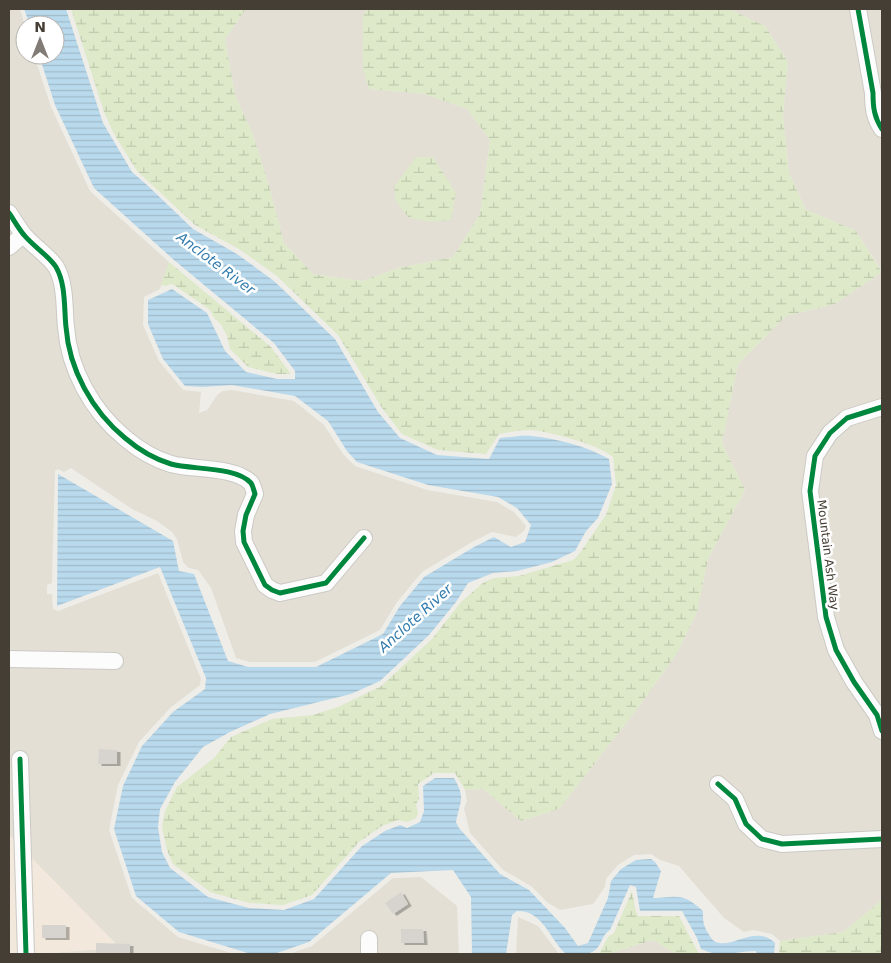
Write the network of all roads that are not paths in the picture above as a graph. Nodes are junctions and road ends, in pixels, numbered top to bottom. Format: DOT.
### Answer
graph roads {
  1 [pos="858,9"];
  2 [pos="882,129"];
  3 [pos="9,213"];
  4 [pos="23,235"];
  5 [pos="9,247"];
  6 [pos="882,407"];
  7 [pos="364,538"];
  8 [pos="9,659"];
  9 [pos="114,661"];
  10 [pos="882,731"];
  11 [pos="20,759"];
  12 [pos="718,784"];
  13 [pos="882,839"];
  14 [pos="26,954"];
  1 -- 2 [label="street"];
  3 -- 4 [label="street"];
  4 -- 5 [label="street"];
  4 -- 7 [label="street"];
  6 -- 10 [label="street, Mountain Ash Way"];
  8 -- 9 [label="street"];
  11 -- 14 [label="street"];
  12 -- 13 [label="street"];
}
